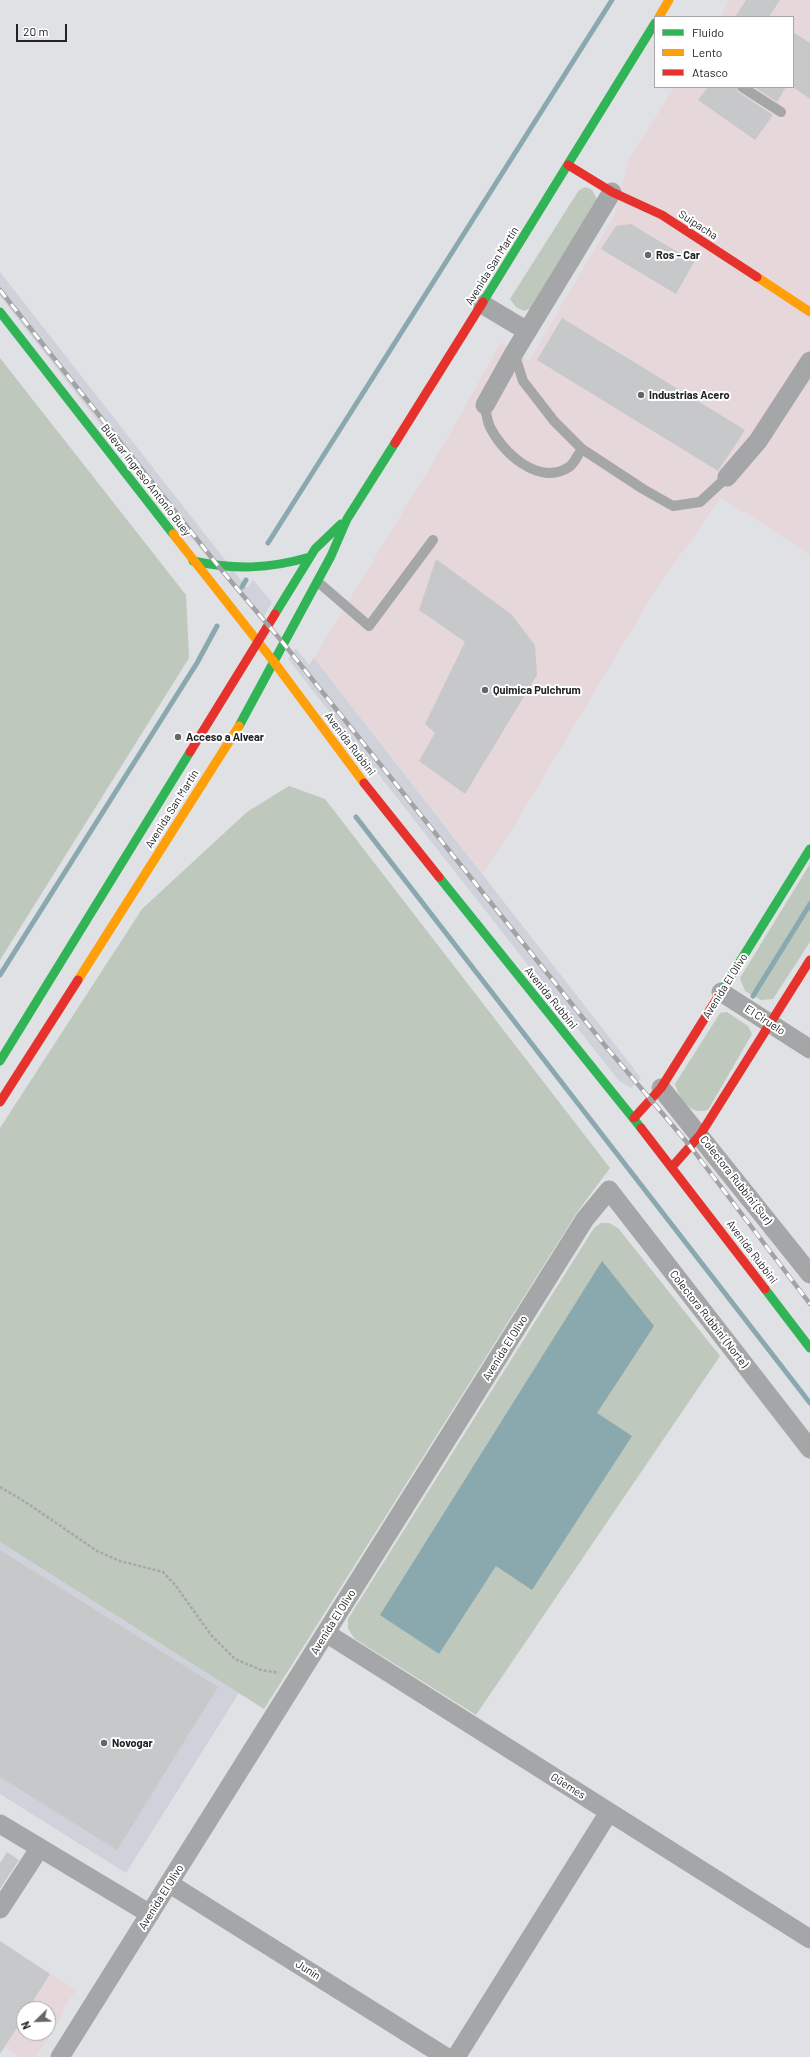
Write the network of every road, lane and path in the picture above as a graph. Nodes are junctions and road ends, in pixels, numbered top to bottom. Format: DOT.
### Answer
graph roads {
  1 [pos="670,0"];
  2 [pos="660,16"];
  3 [pos="654,28"];
  4 [pos="744,88"];
  5 [pos="781,112"];
  6 [pos="568,165"];
  7 [pos="612,192"];
  8 [pos="482,304"];
  9 [pos="0,312"];
  10 [pos="810,312"];
  11 [pos="527,331"];
  12 [pos="514,352"];
  13 [pos="810,361"];
  14 [pos="485,406"];
  15 [pos="582,449"];
  16 [pos="727,477"];
  17 [pos="347,519"];
  18 [pos="433,540"];
  19 [pos="310,557"];
  20 [pos="193,561"];
  21 [pos="318,582"];
  22 [pos="258,642"];
  23 [pos="274,662"];
  24 [pos="810,849"];
  25 [pos="810,960"];
  26 [pos="721,992"];
  27 [pos="770,1024"];
  28 [pos="810,1049"];
  29 [pos="0,1061"];
  30 [pos="661,1088"];
  31 [pos="0,1102"];
  32 [pos="634,1118"];
  33 [pos="700,1135"];
  34 [pos="672,1167"];
  35 [pos="609,1190"];
  36 [pos="810,1274"];
  37 [pos="810,1348"];
  38 [pos="810,1449"];
  39 [pos="0,1487"];
  40 [pos="326,1633"];
  41 [pos="300,1676"];
  42 [pos="609,1812"];
  43 [pos="0,1824"];
  44 [pos="39,1849"];
  45 [pos="170,1884"];
  46 [pos="0,1909"];
  47 [pos="150,1914"];
  48 [pos="810,1939"];
  49 [pos="60,2057"];
  50 [pos="446,2057"];
  51 [pos="456,2057"];
  1 -- 2 [label="main road"];
  3 -- 6 [label="main road, Avenida San Martín"];
  4 -- 5 [label="lane"];
  6 -- 7 [label="main road, Suipacha"];
  6 -- 8 [label="main road, Avenida San Martín"];
  7 -- 10 [label="main road, Suipacha"];
  7 -- 11 [label="street"];
  8 -- 11 [label="street"];
  8 -- 17 [label="main road, Avenida San Martín"];
  9 -- 20 [label="main road, Bulevar Ingreso Antonio Buey"];
  11 -- 12 [label="street"];
  12 -- 14 [label="street"];
  12 -- 15 [label="lane"];
  13 -- 16 [label="street"];
  14 -- 15 [label="lane"];
  15 -- 16 [label="lane"];
  17 -- 19 [label="main road, Avenida San Martín"];
  17 -- 21 [label="main road, Avenida San Martín"];
  18 -- 21 [label="lane"];
  19 -- 20 [label="main road"];
  19 -- 22 [label="main road, Avenida San Martín"];
  20 -- 22 [label="main road, Bulevar Ingreso Antonio Buey"];
  21 -- 23 [label="main road, Avenida San Martín"];
  22 -- 23 [label="main road, Bulevar Ingreso Antonio Buey"];
  22 -- 29 [label="main road, Avenida San Martín"];
  23 -- 31 [label="main road, Avenida San Martín"];
  23 -- 32 [label="main road, Avenida Rubbini"];
  24 -- 26 [label="main road, Avenida El Olivo"];
  25 -- 27 [label="main road"];
  26 -- 27 [label="street, El Ciruelo"];
  26 -- 30 [label="main road, Avenida El Olivo"];
  27 -- 28 [label="street, El Ciruelo"];
  27 -- 33 [label="main road"];
  30 -- 32 [label="main road, Avenida El Olivo"];
  30 -- 33 [label="street, Colectora Rubbini (Sur)"];
  32 -- 34 [label="main road, Avenida Rubbini"];
  33 -- 34 [label="main road"];
  33 -- 36 [label="street, Colectora Rubbini (Sur)"];
  34 -- 37 [label="main road, Avenida Rubbini"];
  35 -- 38 [label="street, Colectora Rubbini (Norte)"];
  35 -- 40 [label="street, Avenida El Olivo"];
  39 -- 41 [label="path"];
  40 -- 41 [label="street, Avenida El Olivo"];
  40 -- 42 [label="street, Güemes"];
  41 -- 45 [label="street, Avenida El Olivo"];
  42 -- 48 [label="street, Güemes"];
  42 -- 51 [label="street"];
  43 -- 44 [label="street"];
  44 -- 46 [label="street"];
  44 -- 47 [label="street"];
  45 -- 47 [label="street, Avenida El Olivo"];
  45 -- 50 [label="street, Junín"];
  47 -- 49 [label="street, Avenida El Olivo"];
}
